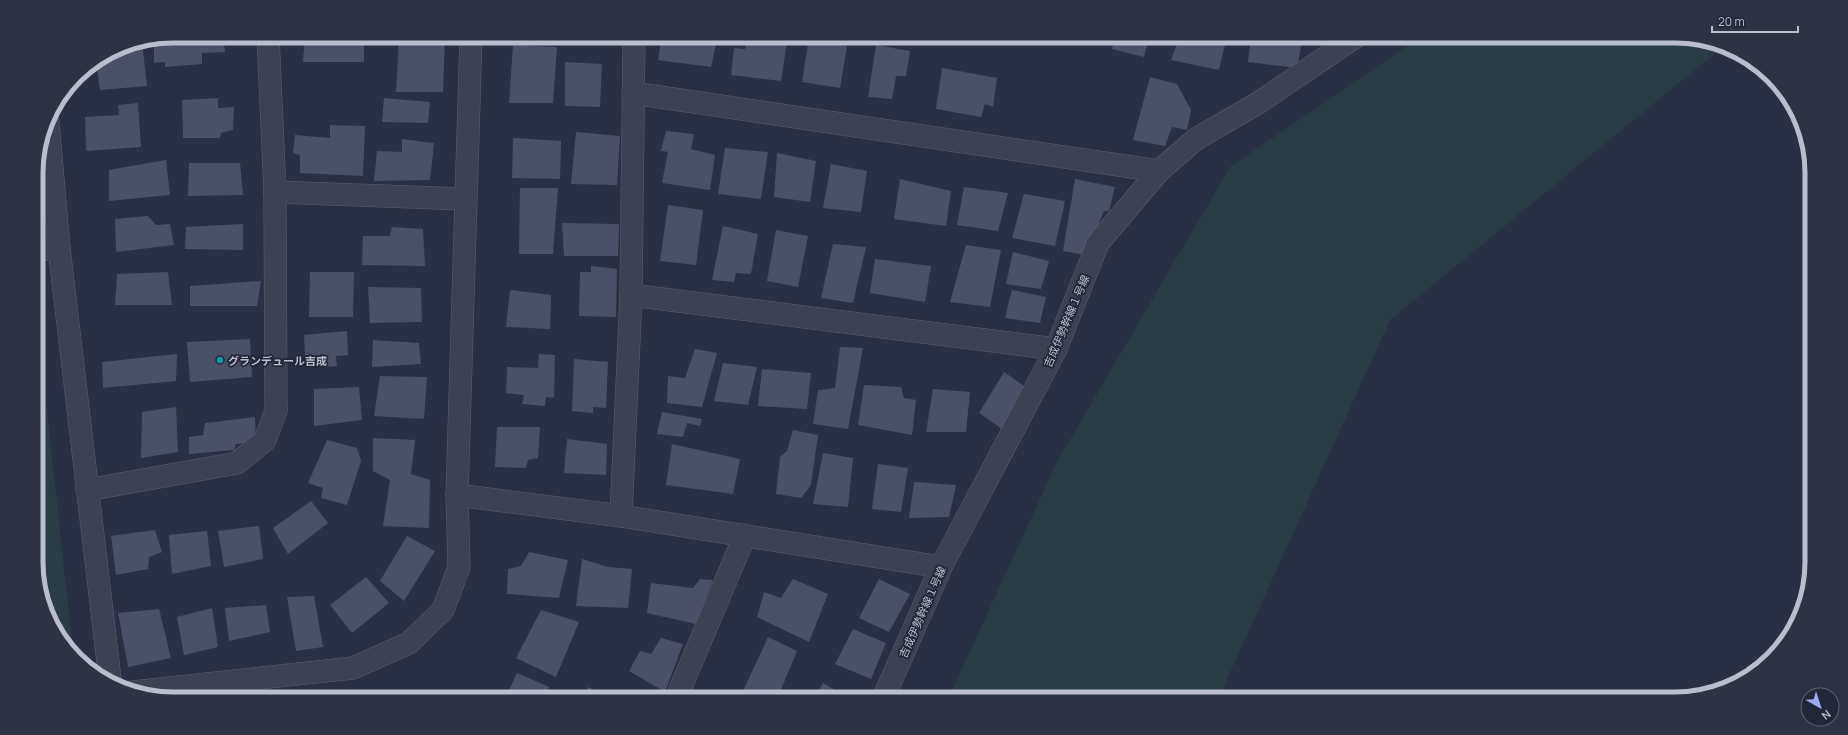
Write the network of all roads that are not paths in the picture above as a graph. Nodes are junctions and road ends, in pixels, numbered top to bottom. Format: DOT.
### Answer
graph roads {
  1 [pos="268,43"];
  2 [pos="471,43"];
  3 [pos="634,43"];
  4 [pos="1347,43"];
  5 [pos="633,93"];
  6 [pos="49,134"];
  7 [pos="1159,171"];
  8 [pos="275,192"];
  9 [pos="465,199"];
  10 [pos="59,248"];
  11 [pos="43,249"];
  12 [pos="631,295"];
  13 [pos="1056,349"];
  14 [pos="87,490"];
  15 [pos="457,495"];
  16 [pos="621,516"];
  17 [pos="745,535"];
  18 [pos="941,567"];
  19 [pos="110,676"];
  20 [pos="149,690"];
  21 [pos="679,692"];
  22 [pos="886,692"];
  1 -- 8 [label="street"];
  2 -- 9 [label="street"];
  3 -- 5 [label="street"];
  4 -- 7 [label="street, 吉成伊勢幹線１号線"];
  5 -- 7 [label="street"];
  5 -- 12 [label="street"];
  6 -- 10 [label="street"];
  7 -- 13 [label="street, 吉成伊勢幹線１号線"];
  8 -- 9 [label="street"];
  8 -- 14 [label="street"];
  9 -- 15 [label="street"];
  10 -- 11 [label="street"];
  10 -- 14 [label="street"];
  12 -- 13 [label="street"];
  12 -- 16 [label="street"];
  13 -- 18 [label="street, 吉成伊勢幹線１号線"];
  14 -- 19 [label="street"];
  15 -- 16 [label="street"];
  15 -- 20 [label="street"];
  16 -- 17 [label="street"];
  17 -- 18 [label="street"];
  17 -- 21 [label="street"];
  18 -- 22 [label="street, 吉成伊勢幹線１号線"];
}
